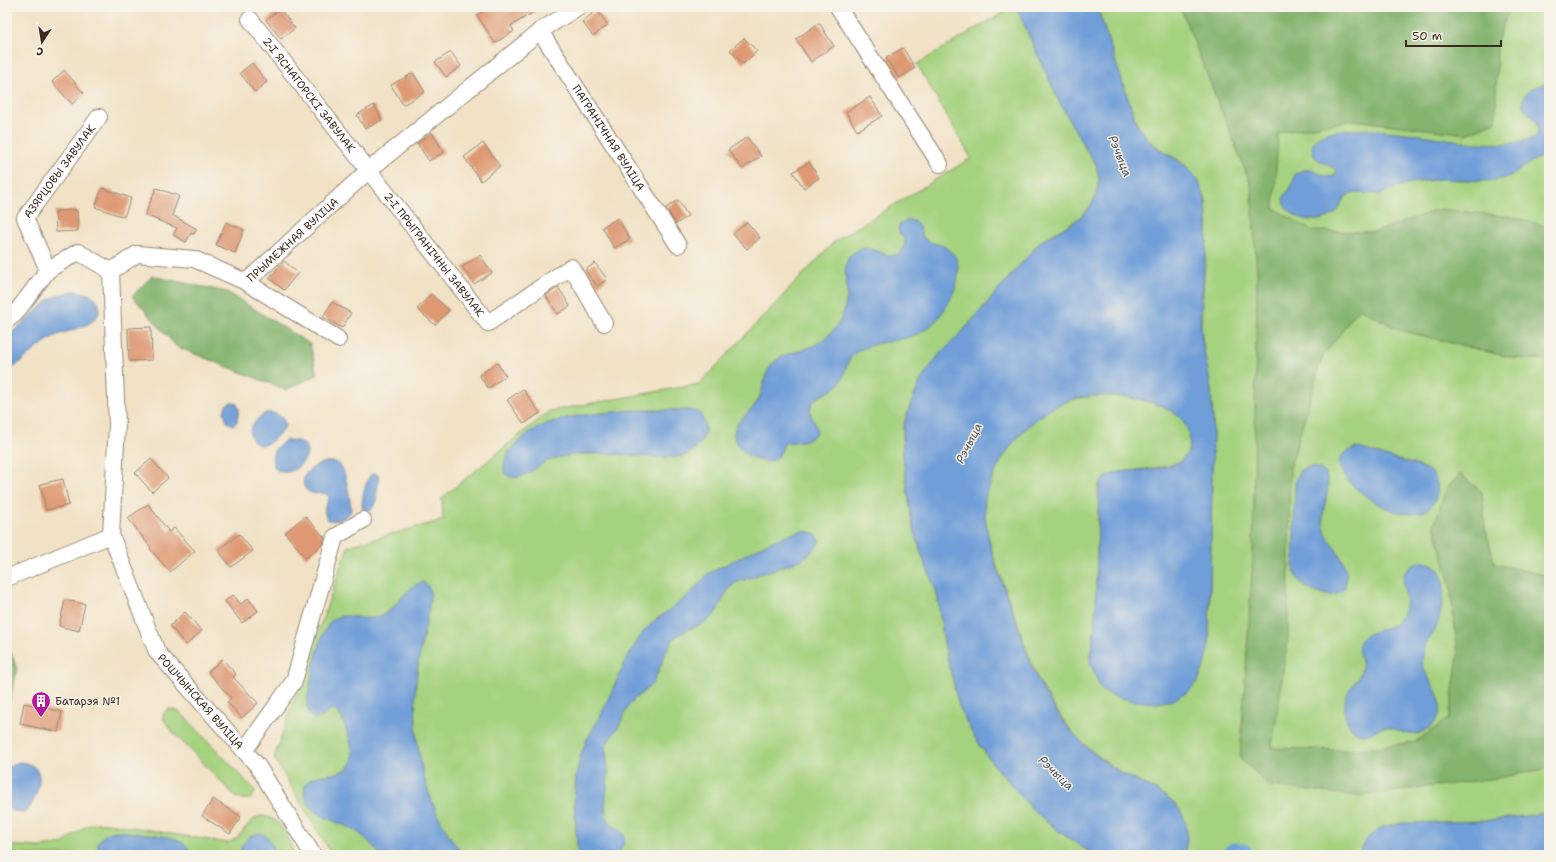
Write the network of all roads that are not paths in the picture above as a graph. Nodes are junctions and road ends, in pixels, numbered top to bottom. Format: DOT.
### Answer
graph roads {
  1 [pos="578,7"];
  2 [pos="838,7"];
  3 [pos="250,19"];
  4 [pos="540,30"];
  5 [pos="99,118"];
  6 [pos="940,164"];
  7 [pos="369,170"];
  8 [pos="678,245"];
  9 [pos="48,270"];
  10 [pos="111,271"];
  11 [pos="246,282"];
  12 [pos="7,320"];
  13 [pos="604,322"];
  14 [pos="338,339"];
  15 [pos="363,520"];
  16 [pos="111,535"];
  17 [pos="7,578"];
  18 [pos="244,751"];
  19 [pos="314,855"];
  1 -- 4 [label="street, ПРЫМЕЖНАЯ ВУЛІЦА"];
  2 -- 6 [label="street"];
  3 -- 7 [label="street, 2-І ЯСНАГОРСКІ ЗАВУЛАК"];
  4 -- 7 [label="street, ПРЫМЕЖНАЯ ВУЛІЦА"];
  4 -- 8 [label="street, ПАГРАНІЧНАЯ ВУЛІЦА"];
  5 -- 9 [label="street, АЗЯРЦОВЫ ЗАВУЛАК"];
  7 -- 11 [label="street, ПРЫМЕЖНАЯ ВУЛІЦА"];
  7 -- 13 [label="street, 2-І ПРЫГРАНІЧНЫ ЗАВУЛАК"];
  9 -- 10 [label="street"];
  9 -- 12 [label="street"];
  10 -- 11 [label="street, ПРЫМЕЖНАЯ ВУЛІЦА"];
  10 -- 16 [label="street"];
  11 -- 14 [label="street"];
  15 -- 18 [label="street"];
  16 -- 17 [label="street"];
  16 -- 18 [label="street, РОШЧЫНСКАЯ ВУЛІЦА"];
  18 -- 19 [label="street, РОШЧЫНСКАЯ ВУЛІЦА"];
}
